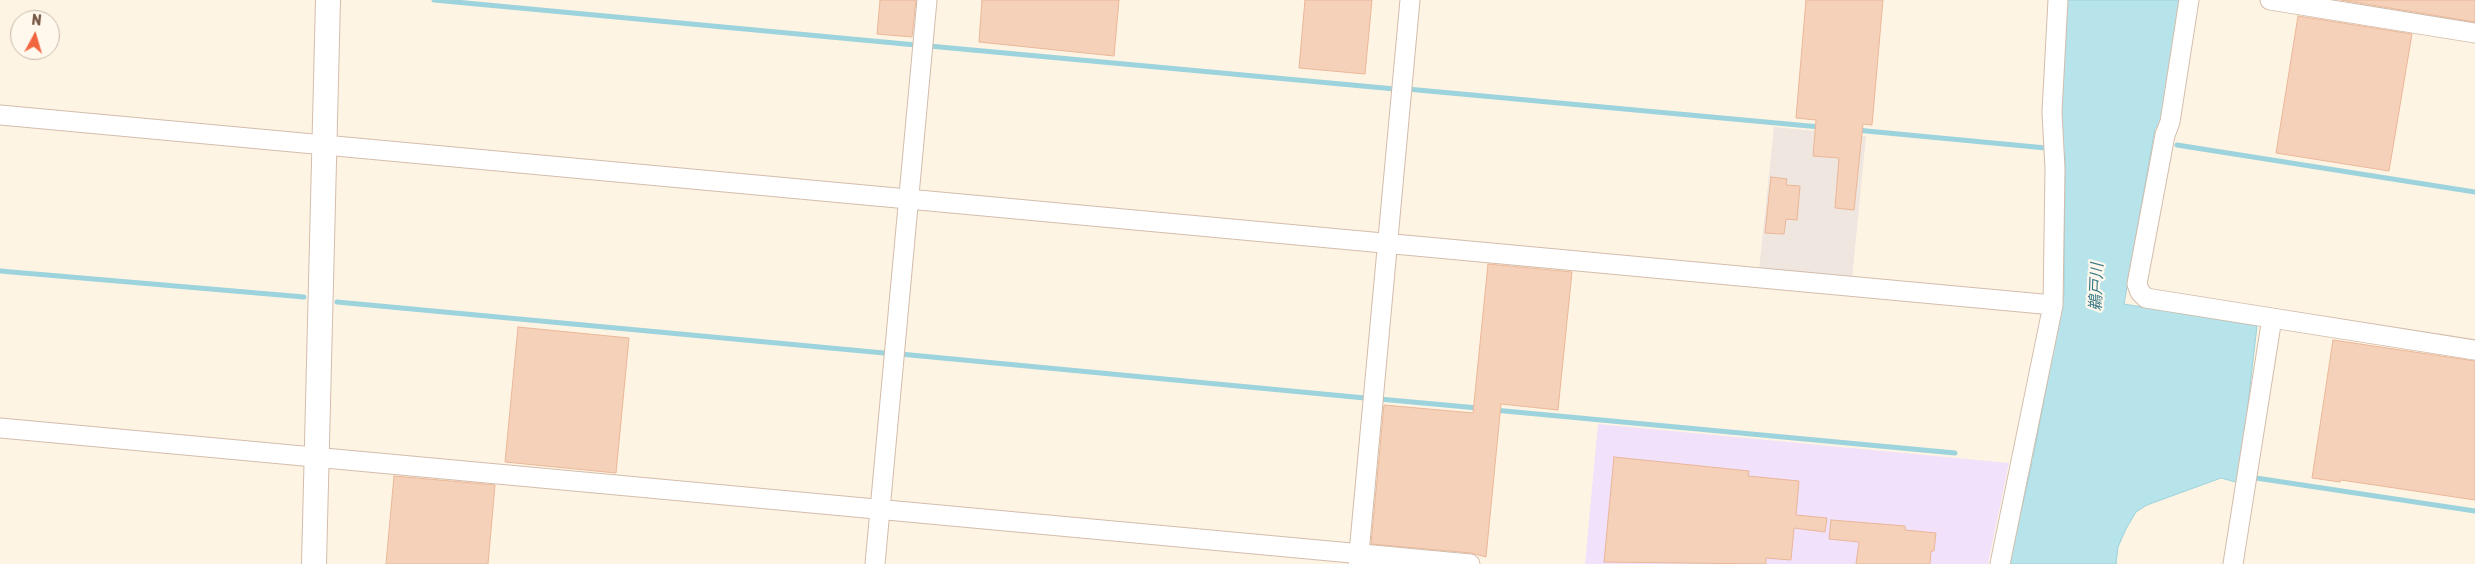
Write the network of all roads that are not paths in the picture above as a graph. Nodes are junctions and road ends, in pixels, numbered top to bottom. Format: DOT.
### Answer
graph roads {
  1 [pos="328,0"];
  2 [pos="927,0"];
  3 [pos="1410,0"];
  4 [pos="2058,0"];
  5 [pos="2189,0"];
  6 [pos="2270,0"];
  7 [pos="2475,33"];
  8 [pos="0,115"];
  9 [pos="324,144"];
  10 [pos="908,199"];
  11 [pos="1387,243"];
  12 [pos="2053,305"];
  13 [pos="2272,318"];
  14 [pos="2475,350"];
  15 [pos="0,428"];
  16 [pos="318,459"];
  17 [pos="880,508"];
  18 [pos="1358,559"];
  19 [pos="314,564"];
  20 [pos="875,564"];
  21 [pos="1470,564"];
  22 [pos="2000,564"];
  23 [pos="2233,564"];
  1 -- 9 [label="street"];
  2 -- 10 [label="street"];
  3 -- 11 [label="street"];
  4 -- 12 [label="street"];
  5 -- 13 [label="street"];
  6 -- 7 [label="street"];
  8 -- 9 [label="street"];
  9 -- 10 [label="street"];
  9 -- 16 [label="street"];
  10 -- 11 [label="street"];
  10 -- 17 [label="street"];
  11 -- 12 [label="street"];
  11 -- 18 [label="street"];
  12 -- 22 [label="street"];
  13 -- 14 [label="street"];
  13 -- 23 [label="street"];
  15 -- 16 [label="street"];
  16 -- 17 [label="street"];
  16 -- 19 [label="street"];
  17 -- 18 [label="street"];
  17 -- 20 [label="street"];
  18 -- 21 [label="street"];
}
